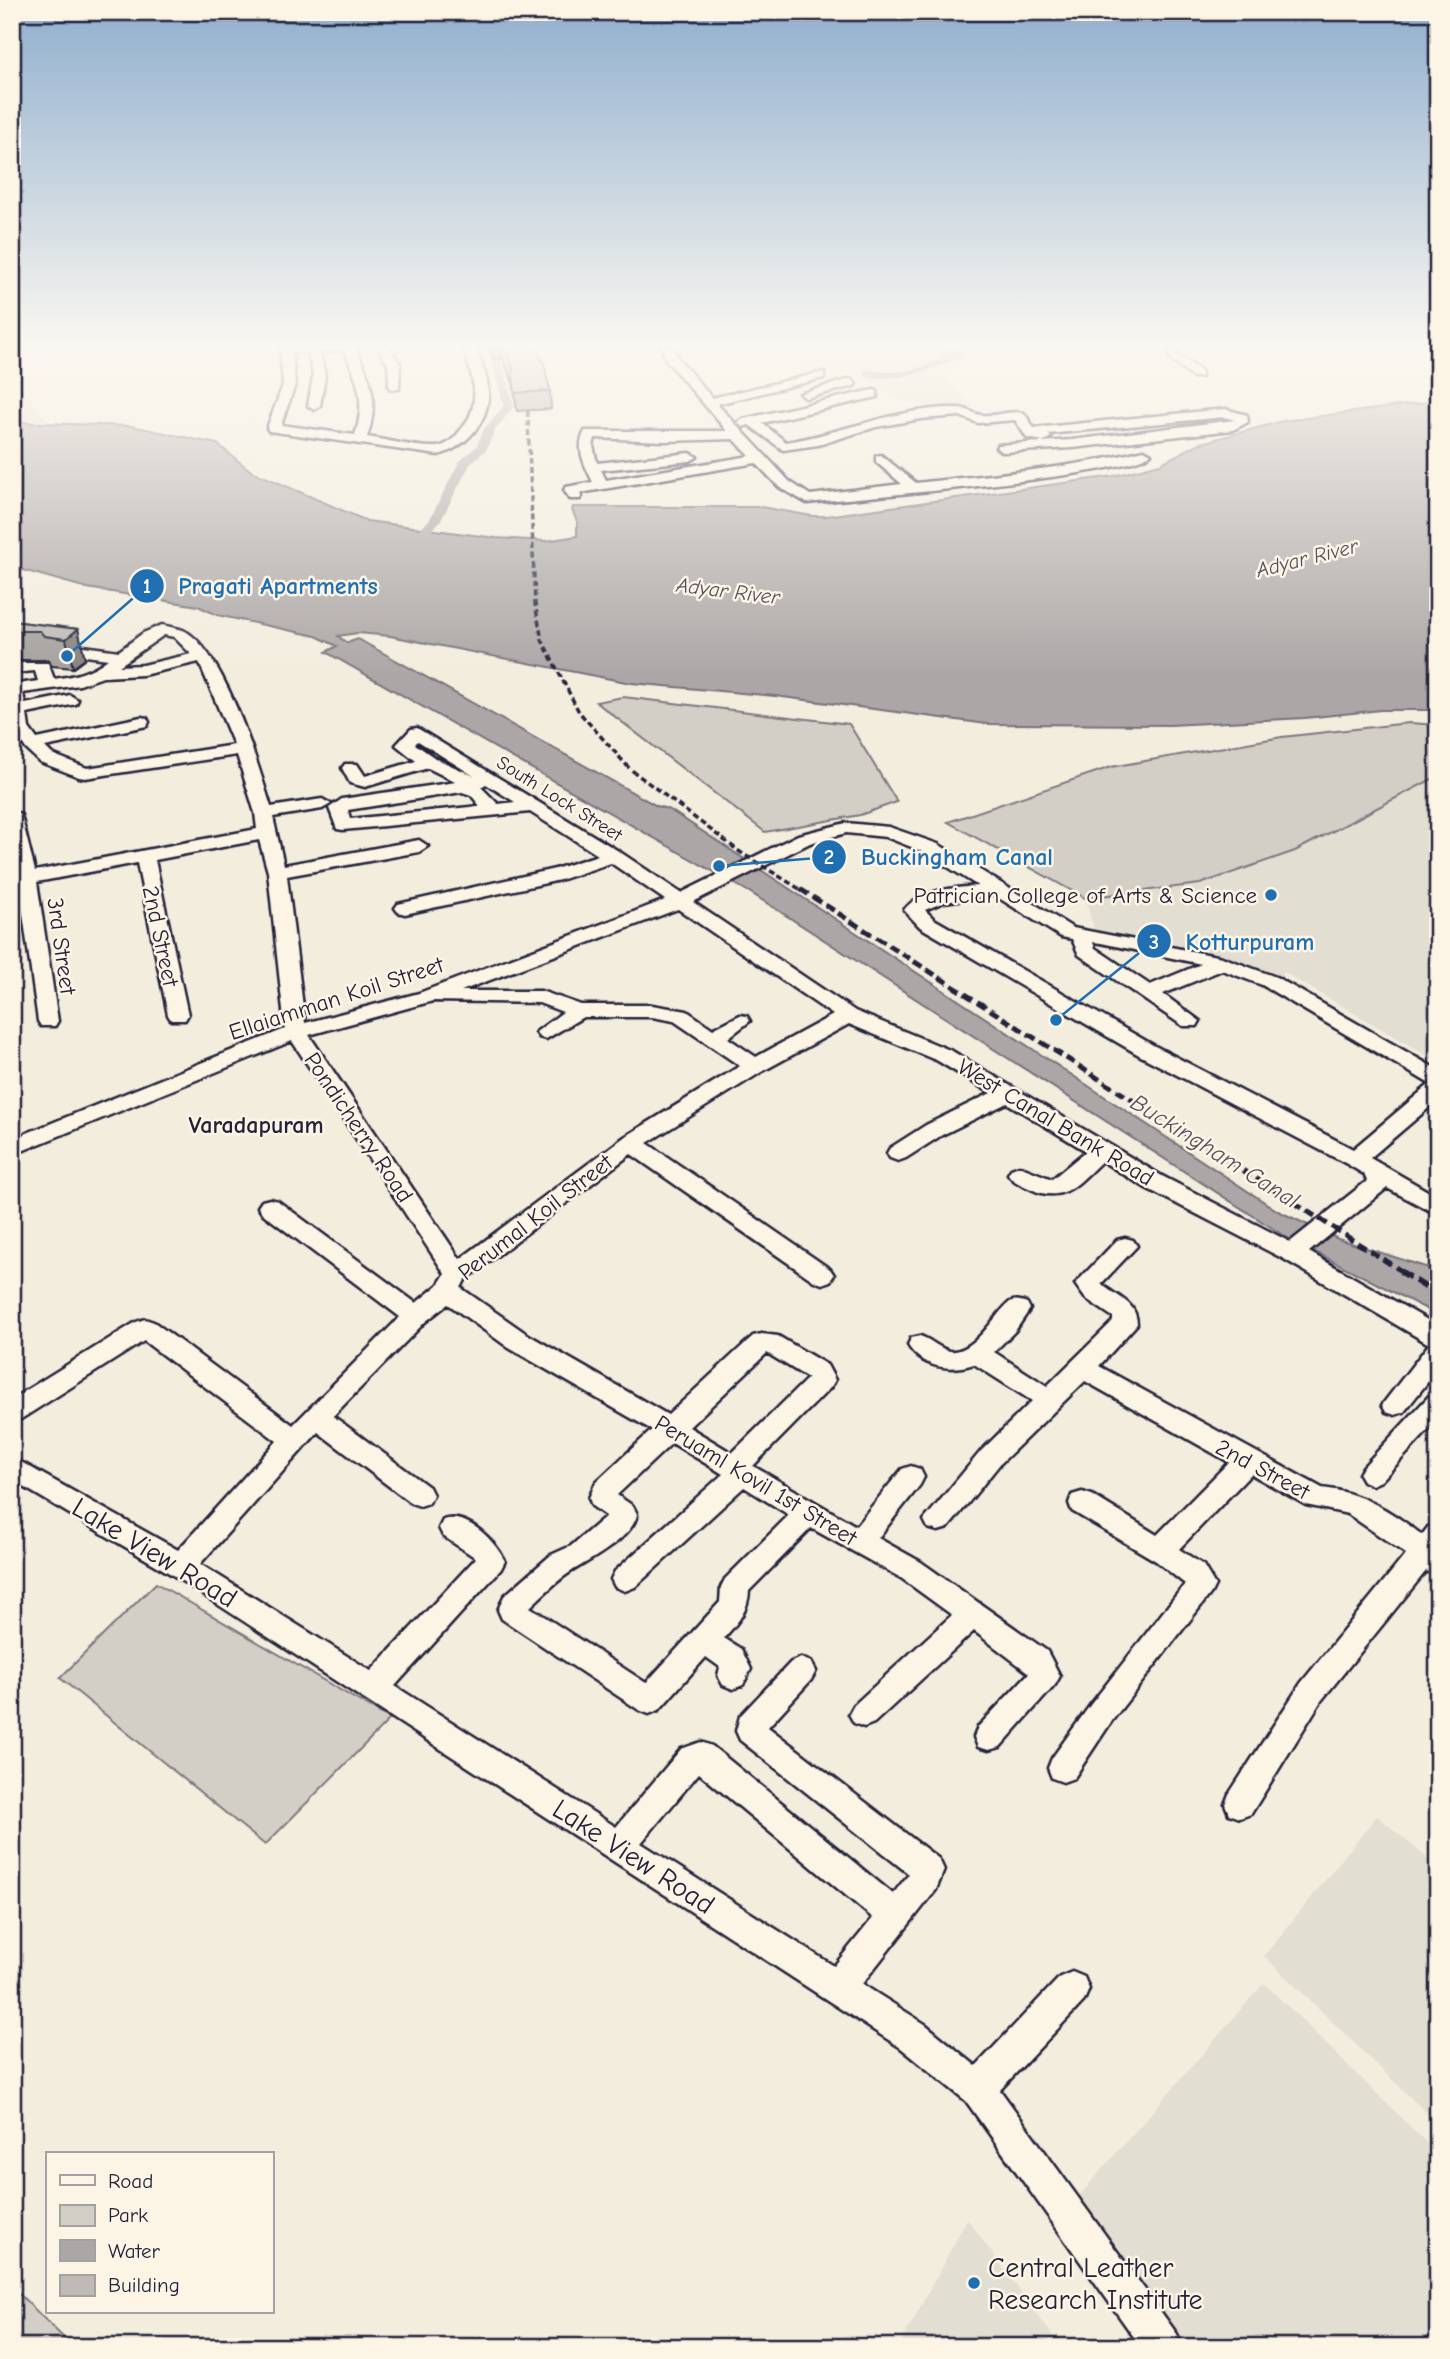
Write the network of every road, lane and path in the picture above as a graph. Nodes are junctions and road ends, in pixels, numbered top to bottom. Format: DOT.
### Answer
graph roads {
  1 [pos="589,457"];
  2 [pos="621,457"];
  3 [pos="666,457"];
  4 [pos="745,457"];
  5 [pos="760,457"];
  6 [pos="1069,457"];
  7 [pos="1135,457"];
  8 [pos="881,459"];
  9 [pos="593,467"];
  10 [pos="1078,469"];
  11 [pos="669,476"];
  12 [pos="601,484"];
  13 [pos="912,486"];
  14 [pos="575,496"];
  15 [pos="12,640"];
  16 [pos="122,656"];
  17 [pos="205,664"];
  18 [pos="12,668"];
  19 [pos="101,672"];
  20 [pos="132,684"];
  21 [pos="47,685"];
  22 [pos="13,690"];
  23 [pos="70,700"];
  24 [pos="15,712"];
  25 [pos="141,722"];
  26 [pos="32,745"];
  27 [pos="244,749"];
  28 [pos="429,762"];
  29 [pos="351,768"];
  30 [pos="495,783"];
  31 [pos="321,804"];
  32 [pos="533,806"];
  33 [pos="266,809"];
  34 [pos="493,810"];
  35 [pos="12,815"];
  36 [pos="266,833"];
  37 [pos="419,846"];
  38 [pos="613,856"];
  39 [pos="145,857"];
  40 [pos="277,872"];
  41 [pos="20,880"];
  42 [pos="1000,890"];
  43 [pos="678,902"];
  44 [pos="405,908"];
  45 [pos="1081,937"];
  46 [pos="1222,963"];
  47 [pos="1149,992"];
  48 [pos="426,997"];
  49 [pos="579,1011"];
  50 [pos="178,1015"];
  51 [pos="848,1016"];
  52 [pos="48,1021"];
  53 [pos="740,1021"];
  54 [pos="1190,1021"];
  55 [pos="296,1032"];
  56 [pos="546,1032"];
  57 [pos="713,1038"];
  58 [pos="755,1066"];
  59 [pos="1438,1079"];
  60 [pos="1438,1088"];
  61 [pos="1007,1094"];
  62 [pos="631,1143"];
  63 [pos="12,1148"];
  64 [pos="1101,1150"];
  65 [pos="898,1153"];
  66 [pos="1367,1172"];
  67 [pos="1019,1174"];
  68 [pos="270,1207"];
  69 [pos="1438,1207"];
  70 [pos="1125,1246"];
  71 [pos="1296,1250"];
  72 [pos="822,1275"];
  73 [pos="452,1283"];
  74 [pos="1018,1309"];
  75 [pos="416,1316"];
  76 [pos="1438,1338"];
  77 [pos="920,1345"];
  78 [pos="1438,1351"];
  79 [pos="976,1353"];
  80 [pos="1081,1371"];
  81 [pos="1049,1400"];
  82 [pos="1438,1403"];
  83 [pos="1395,1405"];
  84 [pos="12,1412"];
  85 [pos="316,1417"];
  86 [pos="671,1429"];
  87 [pos="294,1440"];
  88 [pos="1247,1461"];
  89 [pos="12,1467"];
  90 [pos="738,1470"];
  91 [pos="1372,1474"];
  92 [pos="911,1477"];
  93 [pos="420,1495"];
  94 [pos="1082,1503"];
  95 [pos="808,1513"];
  96 [pos="938,1520"];
  97 [pos="453,1528"];
  98 [pos="859,1542"];
  99 [pos="1433,1551"];
  100 [pos="1163,1552"];
  101 [pos="181,1566"];
  102 [pos="625,1578"];
  103 [pos="972,1615"];
  104 [pos="704,1640"];
  105 [pos="801,1671"];
  106 [pos="733,1676"];
  107 [pos="374,1688"];
  108 [pos="864,1714"];
  109 [pos="989,1737"];
  110 [pos="1063,1768"];
  111 [pos="1240,1804"];
  112 [pos="619,1846"];
  113 [pos="895,1916"];
  114 [pos="839,1986"];
  115 [pos="1072,1989"];
  116 [pos="978,2089"];
  117 [pos="1164,2347"];
  1 -- 9 [label="street"];
  2 -- 9 [label="street"];
  3 -- 11 [label="street"];
  4 -- 11 [label="street"];
  5 -- 13 [label="street"];
  6 -- 10 [label="street"];
  7 -- 10 [label="street"];
  8 -- 13 [label="street"];
  9 -- 12 [label="street"];
  10 -- 13 [label="street"];
  11 -- 12 [label="street"];
  12 -- 14 [label="street"];
  15 -- 16 [label="street"];
  16 -- 17 [label="street, Pondicherry Road"];
  16 -- 19 [label="street"];
  17 -- 19 [label="street"];
  17 -- 20 [label="street"];
  17 -- 27 [label="street, Pondicherry Road"];
  18 -- 21 [label="street"];
  19 -- 21 [label="street"];
  21 -- 22 [label="street"];
  22 -- 24 [label="street"];
  23 -- 24 [label="street"];
  24 -- 26 [label="street"];
  25 -- 26 [label="street"];
  26 -- 27 [label="street"];
  27 -- 33 [label="street, Pondicherry Road"];
  28 -- 29 [label="street"];
  28 -- 30 [label="street"];
  28 -- 30 [label="street, South Lock Street"];
  30 -- 32 [label="street, South Lock Street"];
  31 -- 33 [label="street"];
  32 -- 34 [label="street"];
  32 -- 38 [label="street, South Lock Street"];
  33 -- 36 [label="street, Pondicherry Road"];
  34 -- 34 [label="street"];
  35 -- 41 [label="street, 3rd Street"];
  36 -- 39 [label="street"];
  36 -- 40 [label="street, Pondicherry Road"];
  37 -- 40 [label="street"];
  38 -- 43 [label="street, South Lock Street"];
  38 -- 44 [label="street"];
  39 -- 41 [label="street"];
  39 -- 50 [label="street, 2nd Street"];
  40 -- 55 [label="street, Pondicherry Road"];
  41 -- 52 [label="street, 3rd Street"];
  42 -- 43 [label="street, Ellaiamman Koil Street"];
  42 -- 45 [label="street, Ellaiamman Koil Street"];
  42 -- 66 [label="street"];
  43 -- 48 [label="street, Ellaiamman Koil Street"];
  43 -- 51 [label="street, West Canal Bank Road"];
  45 -- 46 [label="street"];
  45 -- 47 [label="street"];
  46 -- 47 [label="street"];
  46 -- 59 [label="street"];
  47 -- 54 [label="street"];
  48 -- 49 [label="street"];
  48 -- 55 [label="street, Ellaiamman Koil Street"];
  49 -- 56 [label="street"];
  49 -- 57 [label="street"];
  51 -- 58 [label="street, Perumal Koil Street"];
  51 -- 61 [label="street, West Canal Bank Road"];
  53 -- 57 [label="street"];
  55 -- 63 [label="street, Ellaiamman Koil Street"];
  55 -- 73 [label="street, Pondicherry Road"];
  57 -- 58 [label="street"];
  58 -- 62 [label="street, Perumal Koil Street"];
  60 -- 66 [label="street"];
  61 -- 64 [label="street, West Canal Bank Road"];
  61 -- 65 [label="street"];
  62 -- 72 [label="street"];
  62 -- 73 [label="street, Perumal Koil Street"];
  64 -- 67 [label="street"];
  64 -- 71 [label="street, West Canal Bank Road"];
  66 -- 69 [label="street"];
  66 -- 71 [label="street"];
  68 -- 75 [label="street"];
  70 -- 80 [label="street"];
  71 -- 76 [label="street, West Canal Bank Road"];
  73 -- 75 [label="street, Perumal Koil Street"];
  73 -- 86 [label="street, Peruaml Kovil 1st Street"];
  74 -- 79 [label="street"];
  75 -- 85 [label="street, Perumal Koil Street"];
  77 -- 79 [label="street"];
  78 -- 83 [label="street"];
  79 -- 81 [label="street"];
  80 -- 81 [label="street"];
  80 -- 88 [label="street, 2nd Street"];
  81 -- 96 [label="street"];
  82 -- 91 [label="street"];
  84 -- 87 [label="street"];
  85 -- 87 [label="street, Perumal Koil Street"];
  85 -- 93 [label="street"];
  86 -- 90 [label="street, Peruaml Kovil 1st Street"];
  86 -- 90 [label="street"];
  86 -- 104 [label="street"];
  87 -- 101 [label="street, Perumal Koil Street"];
  88 -- 99 [label="street, 2nd Street"];
  88 -- 100 [label="street"];
  89 -- 101 [label="street, Lake View Road"];
  90 -- 95 [label="street, Peruaml Kovil 1st Street"];
  90 -- 102 [label="street"];
  92 -- 98 [label="street"];
  94 -- 100 [label="street"];
  95 -- 98 [label="street, Peruaml Kovil 1st Street"];
  95 -- 104 [label="street"];
  97 -- 107 [label="street"];
  98 -- 103 [label="street, Peruaml Kovil 1st Street"];
  99 -- 111 [label="street"];
  100 -- 110 [label="street"];
  101 -- 107 [label="street, Lake View Road"];
  103 -- 108 [label="street"];
  103 -- 109 [label="street, Peruaml Kovil 1st Street"];
  104 -- 106 [label="street"];
  105 -- 113 [label="street"];
  107 -- 112 [label="street, Lake View Road"];
  112 -- 113 [label="street"];
  112 -- 114 [label="street, Lake View Road"];
  113 -- 114 [label="street"];
  114 -- 116 [label="street, Lake View Road"];
  115 -- 116 [label="street"];
  116 -- 117 [label="street, Lake View Road"];
}
